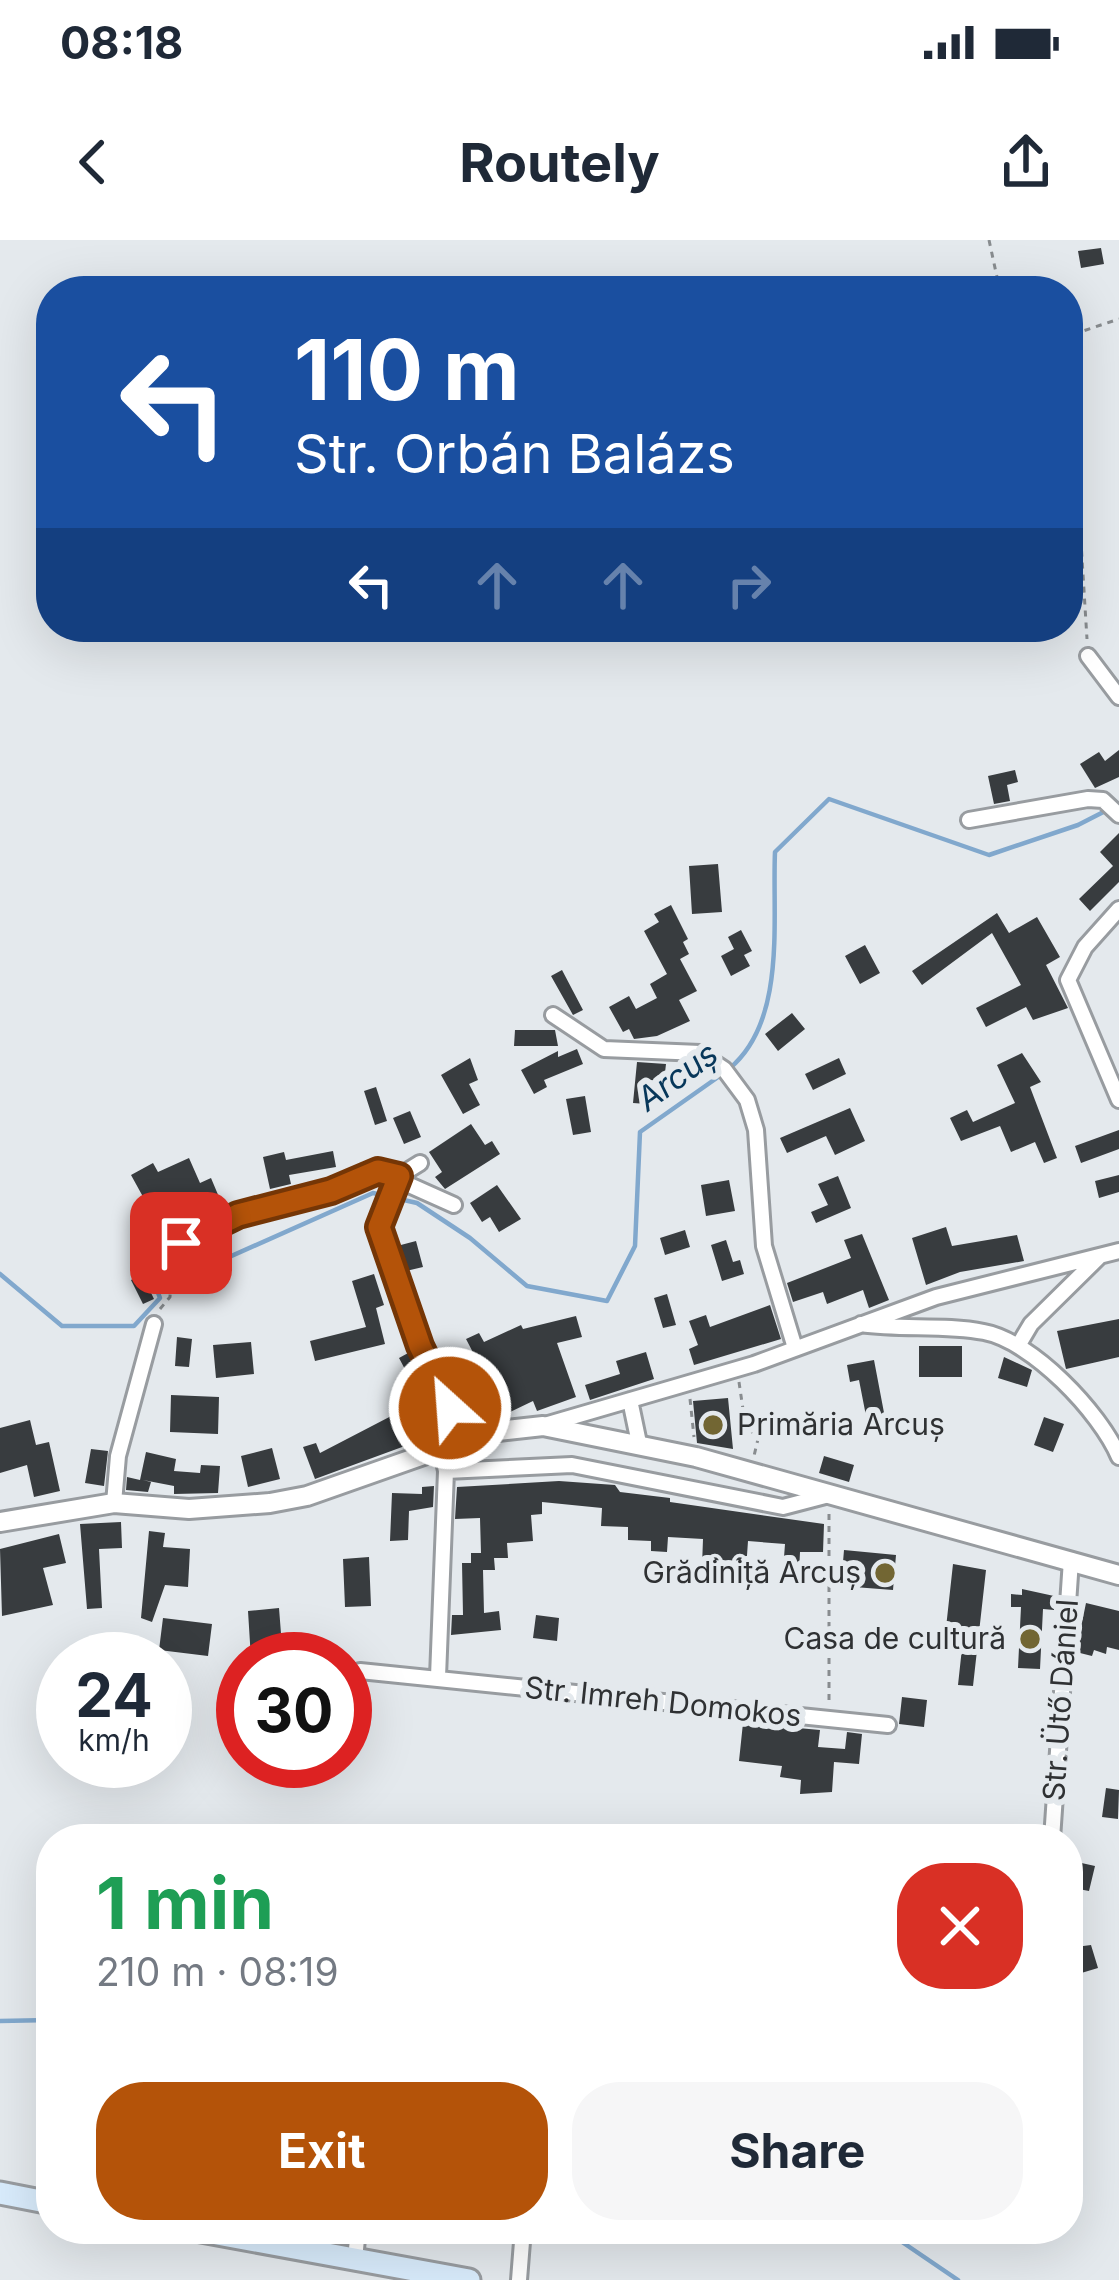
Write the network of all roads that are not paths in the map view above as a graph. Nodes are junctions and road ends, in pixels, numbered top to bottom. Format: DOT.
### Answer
graph roads {
  1 [pos="1088,656"];
  2 [pos="1119,697"];
  3 [pos="1114,810"];
  4 [pos="969,820"];
  5 [pos="1119,909"];
  6 [pos="553,1015"];
  7 [pos="1119,1100"];
  8 [pos="420,1162"];
  9 [pos="399,1176"];
  10 [pos="454,1205"];
  11 [pos="1119,1251"];
  12 [pos="1100,1256"];
  13 [pos="158,1261"];
  14 [pos="154,1324"];
  15 [pos="860,1324"];
  16 [pos="1018,1346"];
  17 [pos="795,1348"];
  18 [pos="630,1400"];
  19 [pos="543,1426"];
  20 [pos="465,1439"];
  21 [pos="639,1443"];
  22 [pos="441,1448"];
  23 [pos="1119,1457"];
  24 [pos="446,1471"];
  25 [pos="829,1495"];
  26 [pos="113,1503"];
  27 [pos="0,1522"];
  28 [pos="1071,1560"];
  29 [pos="1119,1575"];
  30 [pos="372,1672"];
  31 [pos="438,1677"];
  32 [pos="888,1725"];
  33 [pos="1053,1824"];
  34 [pos="0,2193"];
  35 [pos="36,2200"];
  36 [pos="275,2244"];
  37 [pos="356,2244"];
  38 [pos="522,2244"];
  39 [pos="355,2259"];
  40 [pos="469,2280"];
  41 [pos="519,2280"];
  1 -- 2 [label="street"];
  3 -- 4 [label="street"];
  5 -- 7 [label="street"];
  6 -- 17 [label="street"];
  8 -- 9 [label="street"];
  9 -- 10 [label="street"];
  9 -- 13 [label="street"];
  9 -- 20 [label="street"];
  11 -- 12 [label="street"];
  12 -- 15 [label="street"];
  12 -- 16 [label="street"];
  14 -- 26 [label="street"];
  15 -- 16 [label="street"];
  15 -- 17 [label="street"];
  16 -- 23 [label="street"];
  17 -- 18 [label="street"];
  18 -- 19 [label="street"];
  18 -- 21 [label="street"];
  19 -- 20 [label="street"];
  19 -- 21 [label="street"];
  20 -- 22 [label="street"];
  21 -- 25 [label="street"];
  22 -- 24 [label="street"];
  22 -- 26 [label="street"];
  24 -- 25 [label="street"];
  24 -- 31 [label="street"];
  25 -- 28 [label="street"];
  26 -- 27 [label="street"];
  28 -- 29 [label="street"];
  28 -- 33 [label="street, Str. Ütő Dániel"];
  30 -- 31 [label="street, Str. Imreh Domokos"];
  31 -- 32 [label="street, Str. Imreh Domokos"];
  34 -- 35 [label="main road"];
  36 -- 39 [label="main road"];
  37 -- 39 [label="street"];
  38 -- 41 [label="street"];
  39 -- 40 [label="main road"];
}
